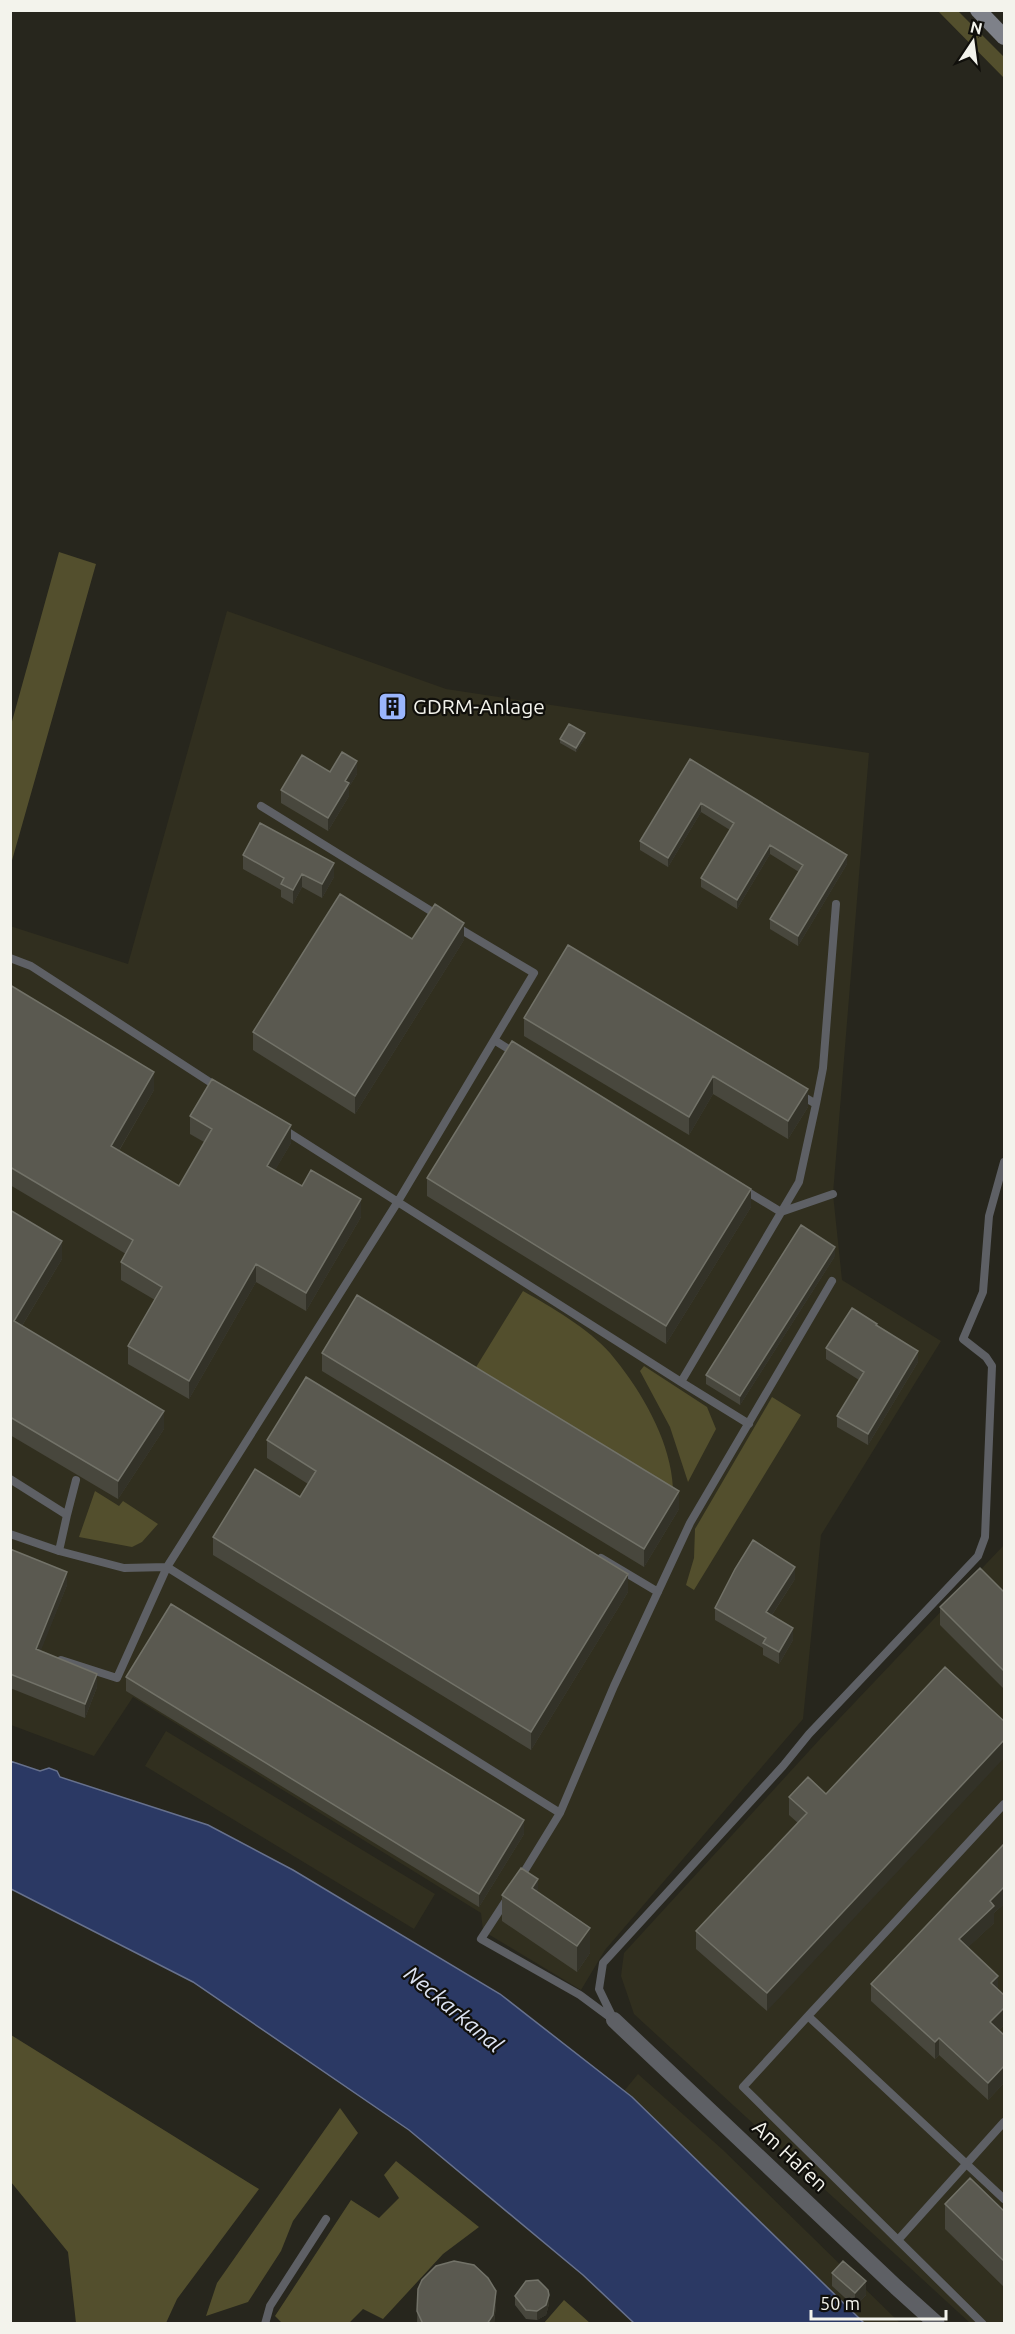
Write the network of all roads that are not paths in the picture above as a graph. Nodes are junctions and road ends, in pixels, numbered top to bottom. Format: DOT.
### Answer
graph roads {
  1 [pos="978,10"];
  2 [pos="1005,37"];
  3 [pos="261,806"];
  4 [pos="836,904"];
  5 [pos="10,958"];
  6 [pos="494,1040"];
  7 [pos="525,1059"];
  8 [pos="787,1086"];
  9 [pos="229,1094"];
  10 [pos="816,1104"];
  11 [pos="279,1126"];
  12 [pos="1005,1162"];
  13 [pos="730,1181"];
  14 [pos="833,1194"];
  15 [pos="398,1203"];
  16 [pos="781,1212"];
  17 [pos="832,1281"];
  18 [pos="681,1382"];
  19 [pos="749,1424"];
  20 [pos="10,1479"];
  21 [pos="76,1480"];
  22 [pos="67,1515"];
  23 [pos="10,1534"];
  24 [pos="59,1551"];
  25 [pos="590,1551"];
  26 [pos="167,1567"];
  27 [pos="658,1592"];
  28 [pos="52,1657"];
  29 [pos="1005,1804"];
  30 [pos="560,1814"];
  31 [pos="808,2016"];
  32 [pos="614,2020"];
  33 [pos="1005,2122"];
  34 [pos="967,2164"];
  35 [pos="1005,2199"];
  36 [pos="326,2219"];
  37 [pos="898,2240"];
  38 [pos="265,2324"];
  39 [pos="937,2324"];
  40 [pos="982,2324"];
  1 -- 2 [label="main road"];
  3 -- 6 [label="lane"];
  4 -- 10 [label="lane"];
  5 -- 9 [label="lane"];
  6 -- 7 [label="lane"];
  6 -- 15 [label="lane"];
  8 -- 10 [label="lane"];
  10 -- 16 [label="lane"];
  11 -- 15 [label="lane"];
  12 -- 32 [label="lane, Am Hafen"];
  13 -- 16 [label="lane"];
  14 -- 16 [label="lane"];
  15 -- 18 [label="lane"];
  15 -- 26 [label="lane"];
  16 -- 18 [label="lane"];
  17 -- 19 [label="lane"];
  18 -- 19 [label="lane"];
  19 -- 27 [label="lane"];
  20 -- 22 [label="lane"];
  21 -- 22 [label="lane"];
  22 -- 24 [label="lane"];
  23 -- 24 [label="lane"];
  24 -- 26 [label="lane"];
  25 -- 27 [label="lane"];
  26 -- 28 [label="lane"];
  26 -- 30 [label="lane"];
  27 -- 30 [label="lane"];
  29 -- 31 [label="lane"];
  30 -- 32 [label="lane, Am Hafen"];
  31 -- 34 [label="lane"];
  31 -- 37 [label="lane"];
  32 -- 39 [label="street, Am Hafen"];
  33 -- 34 [label="lane"];
  34 -- 35 [label="lane"];
  34 -- 37 [label="lane"];
  36 -- 38 [label="lane"];
  37 -- 40 [label="lane"];
}
